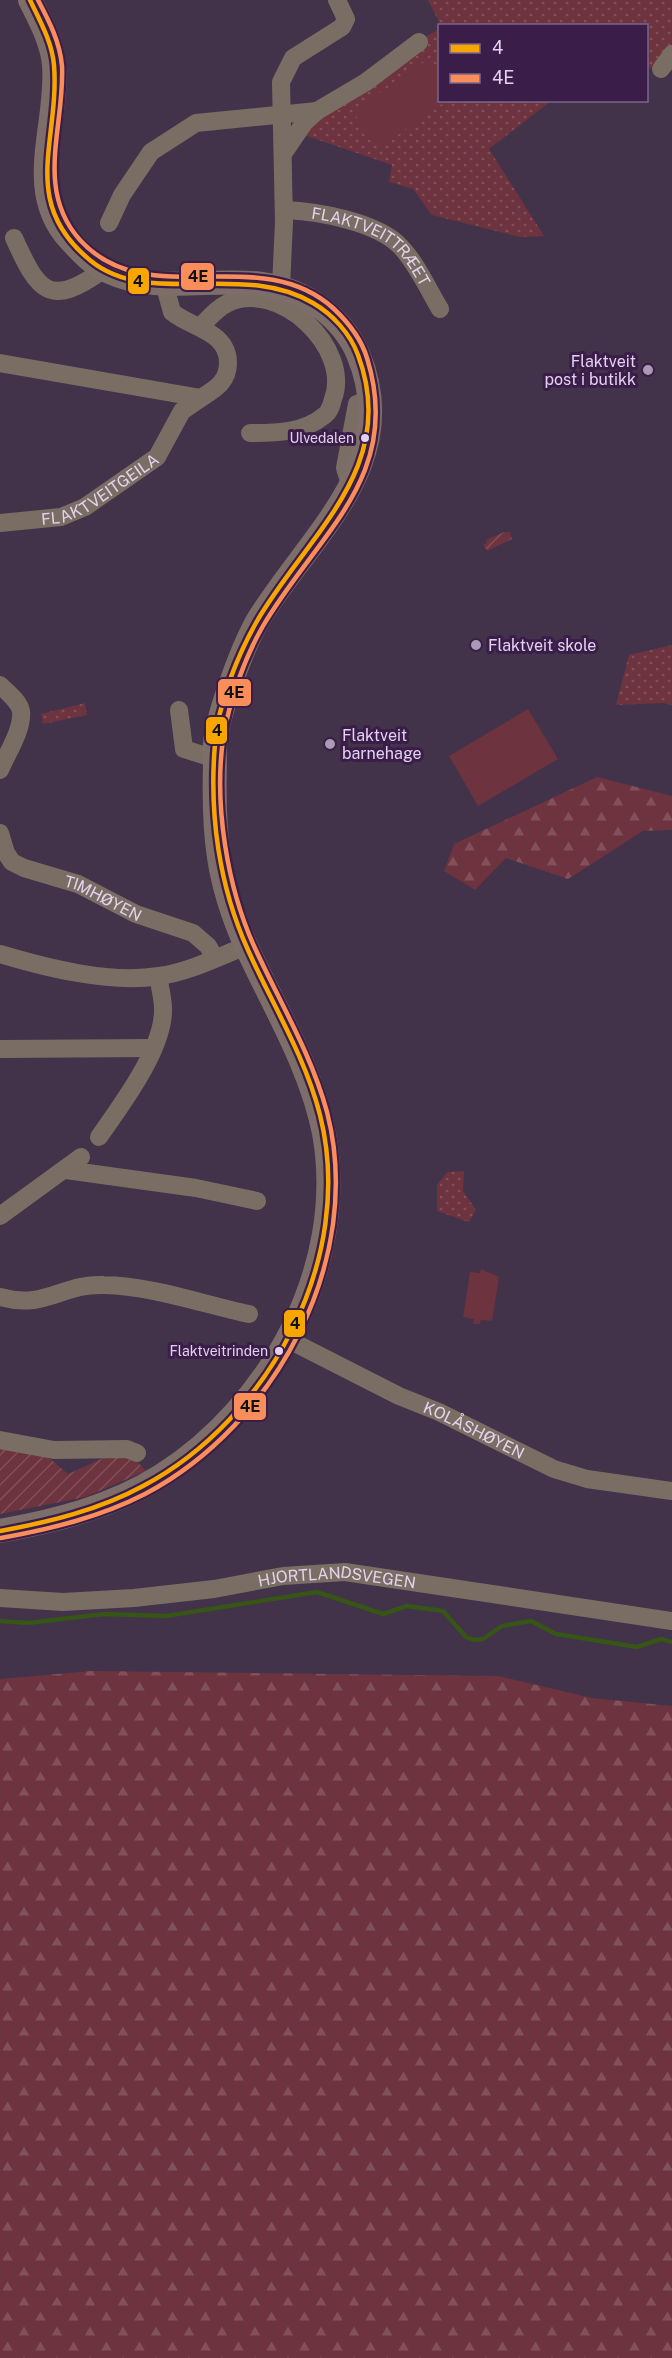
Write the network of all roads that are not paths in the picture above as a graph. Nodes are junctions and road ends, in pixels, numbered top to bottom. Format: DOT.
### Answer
graph roads {
  1 [pos="30,0"];
  2 [pos="337,0"];
  3 [pos="419,42"];
  4 [pos="672,54"];
  5 [pos="661,69"];
  6 [pos="316,111"];
  7 [pos="282,114"];
  8 [pos="283,154"];
  9 [pos="284,210"];
  10 [pos="109,223"];
  11 [pos="14,238"];
  12 [pos="103,270"];
  13 [pos="164,283"];
  14 [pos="281,287"];
  15 [pos="440,309"];
  16 [pos="201,327"];
  17 [pos="0,363"];
  18 [pos="201,398"];
  19 [pos="250,434"];
  20 [pos="0,523"];
  21 [pos="0,685"];
  22 [pos="179,710"];
  23 [pos="216,759"];
  24 [pos="0,770"];
  25 [pos="0,832"];
  26 [pos="246,946"];
  27 [pos="0,954"];
  28 [pos="215,958"];
  29 [pos="158,977"];
  30 [pos="153,1048"];
  31 [pos="0,1049"];
  32 [pos="99,1137"];
  33 [pos="81,1157"];
  34 [pos="66,1170"];
  35 [pos="257,1201"];
  36 [pos="0,1216"];
  37 [pos="0,1297"];
  38 [pos="249,1314"];
  39 [pos="287,1339"];
  40 [pos="0,1440"];
  41 [pos="137,1453"];
  42 [pos="672,1491"];
  43 [pos="0,1532"];
  44 [pos="0,1598"];
  45 [pos="672,1621"];
  1 -- 12 [label="main road"];
  2 -- 7 [label="street, FLAKTVEITTRÆET"];
  3 -- 6 [label="street"];
  4 -- 5 [label="street"];
  6 -- 7 [label="street"];
  6 -- 8 [label="street"];
  7 -- 8 [label="street, FLAKTVEITTRÆET"];
  7 -- 10 [label="street"];
  8 -- 9 [label="street, FLAKTVEITTRÆET"];
  9 -- 14 [label="street, FLAKTVEITTRÆET"];
  9 -- 15 [label="street, FLAKTVEITTRÆET"];
  11 -- 12 [label="street"];
  12 -- 13 [label="main road"];
  13 -- 14 [label="main road"];
  13 -- 16 [label="street, FLAKTVEITGEILA"];
  14 -- 23 [label="main road"];
  16 -- 18 [label="street, FLAKTVEITGEILA"];
  16 -- 19 [label="street"];
  17 -- 18 [label="street"];
  18 -- 20 [label="street, FLAKTVEITGEILA"];
  21 -- 24 [label="street"];
  22 -- 23 [label="street"];
  23 -- 26 [label="main road"];
  25 -- 28 [label="street, TIMHØYEN"];
  26 -- 28 [label="street"];
  26 -- 39 [label="main road"];
  27 -- 29 [label="street"];
  28 -- 29 [label="street"];
  29 -- 30 [label="street"];
  30 -- 31 [label="street"];
  30 -- 32 [label="street"];
  33 -- 34 [label="street"];
  34 -- 35 [label="street"];
  34 -- 36 [label="street"];
  37 -- 38 [label="street"];
  39 -- 42 [label="street, KOLÅSHØYEN"];
  39 -- 43 [label="main road"];
  40 -- 41 [label="street"];
  44 -- 45 [label="street, HJORTLANDSVEGEN"];
}
